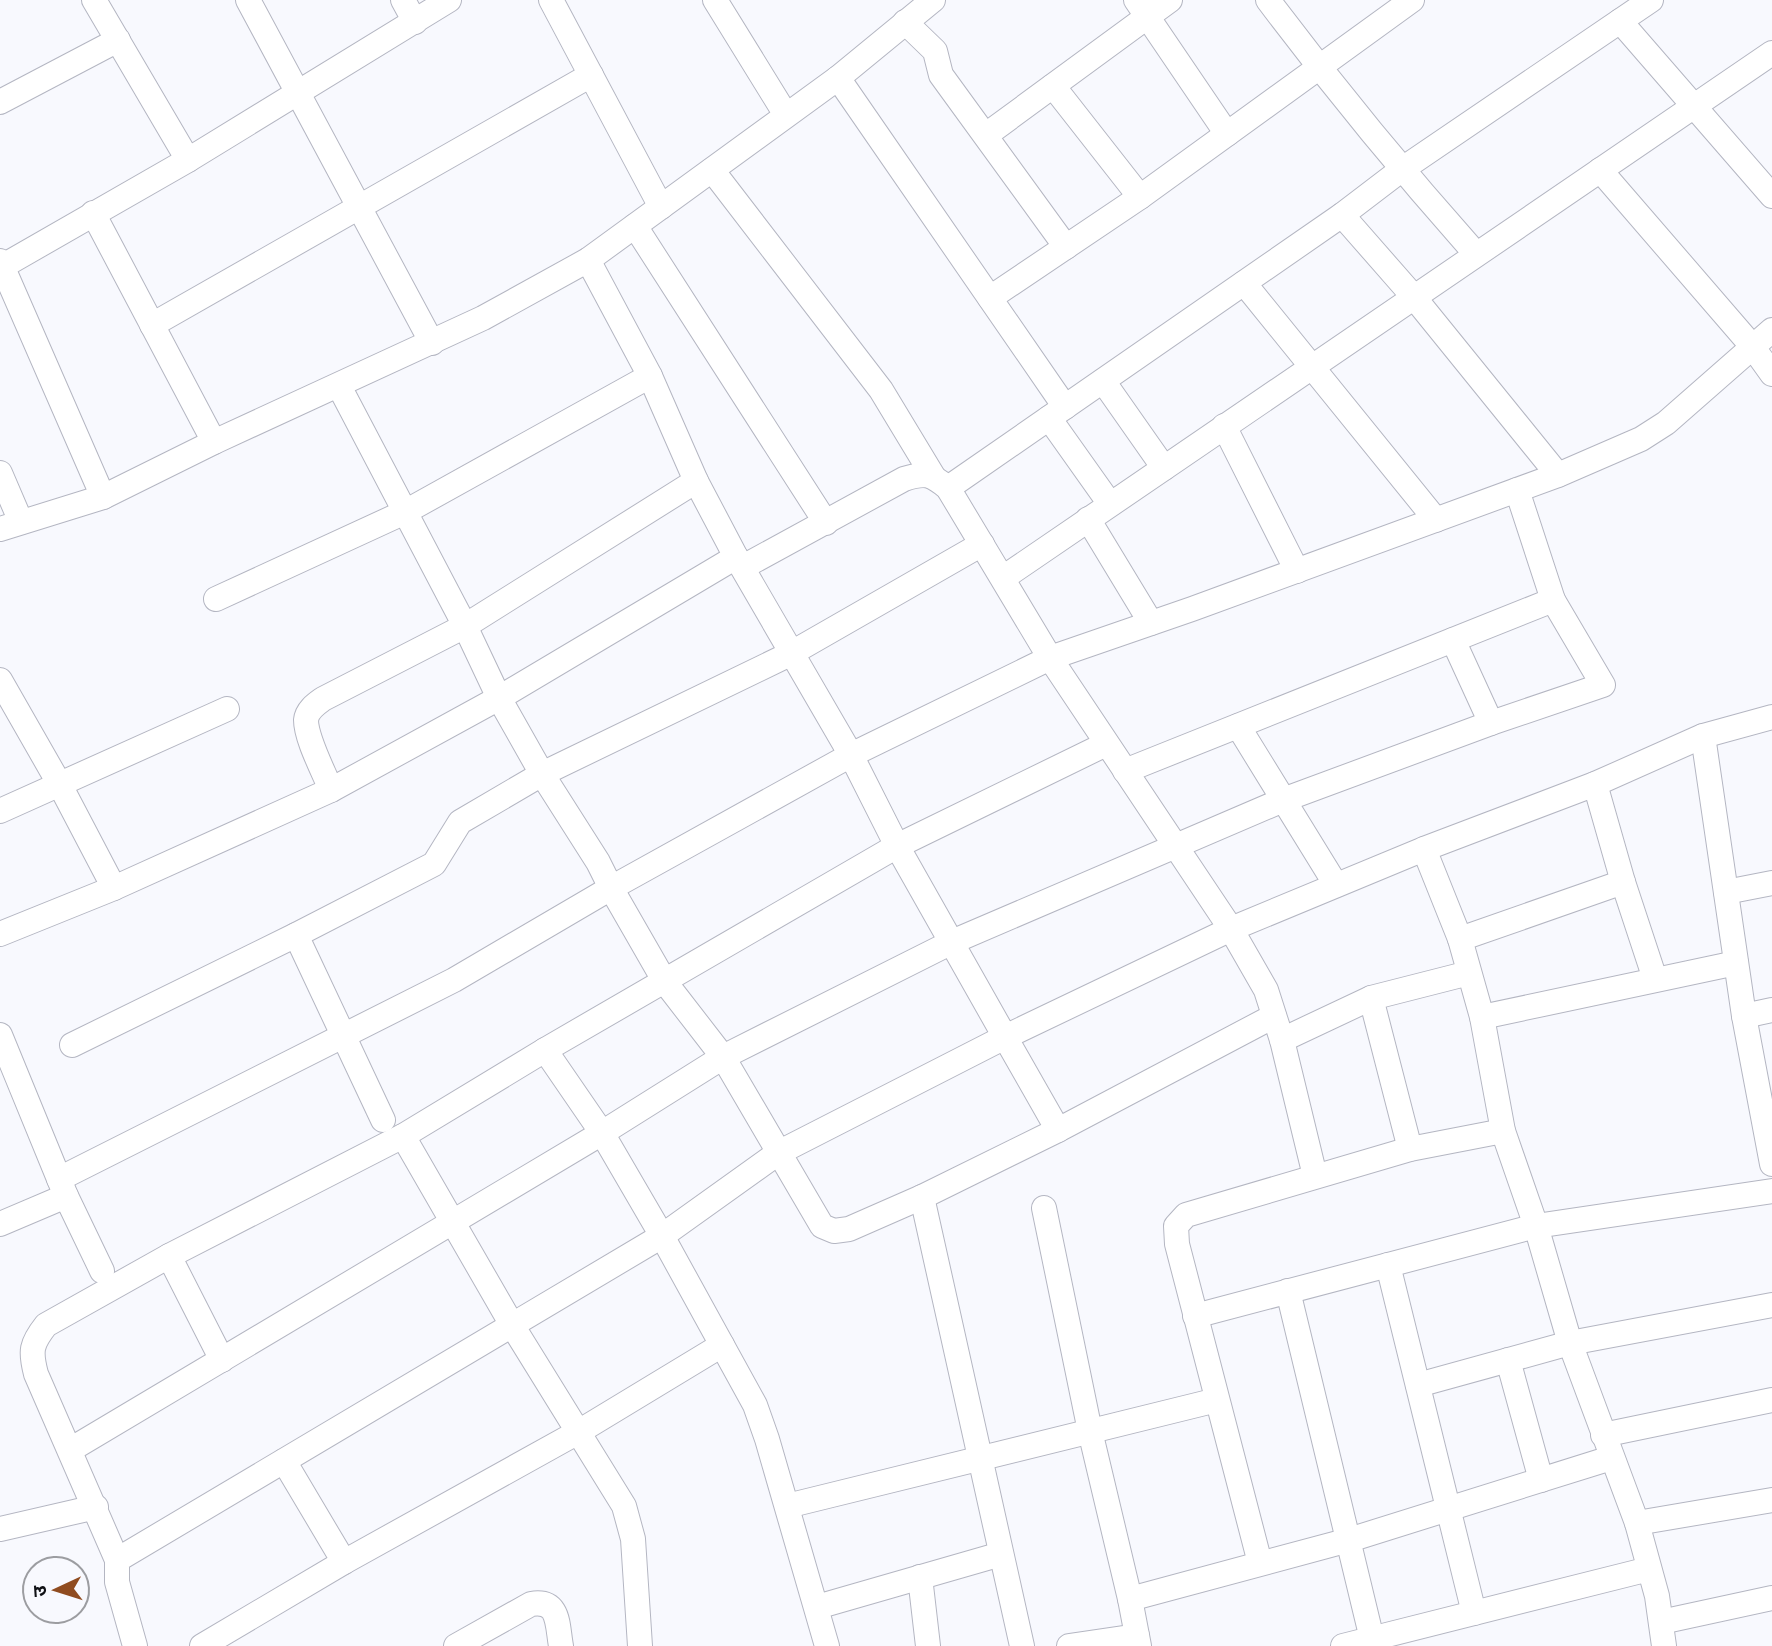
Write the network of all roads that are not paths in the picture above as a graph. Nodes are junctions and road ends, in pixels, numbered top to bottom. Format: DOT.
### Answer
graph roads {
  1 [pos="94,0"];
  2 [pos="248,0"];
  3 [pos="403,0"];
  4 [pos="449,0"];
  5 [pos="551,0"];
  6 [pos="715,0"];
  7 [pos="933,0"];
  8 [pos="1170,0"];
  9 [pos="1268,0"];
  10 [pos="1651,0"];
  11 [pos="1409,1"];
  12 [pos="1142,8"];
  13 [pos="1620,21"];
  14 [pos="415,22"];
  15 [pos="905,22"];
  16 [pos="118,40"];
  17 [pos="1772,53"];
  18 [pos="1318,68"];
  19 [pos="591,75"];
  20 [pos="838,78"];
  21 [pos="1053,86"];
  22 [pos="298,94"];
  23 [pos="0,102"];
  24 [pos="1694,106"];
  25 [pos="786,115"];
  26 [pos="1227,134"];
  27 [pos="986,135"];
  28 [pos="188,160"];
  29 [pos="712,170"];
  30 [pos="1401,170"];
  31 [pos="1600,170"];
  32 [pos="1772,196"];
  33 [pos="1139,197"];
  34 [pos="358,207"];
  35 [pos="661,207"];
  36 [pos="93,213"];
  37 [pos="1342,215"];
  38 [pos="635,226"];
  39 [pos="1066,247"];
  40 [pos="1476,254"];
  41 [pos="588,260"];
  42 [pos="1,264"];
  43 [pos="1244,283"];
  44 [pos="1413,296"];
  45 [pos="990,298"];
  46 [pos="152,325"];
  47 [pos="1772,330"];
  48 [pos="432,343"];
  49 [pos="1752,346"];
  50 [pos="1311,366"];
  51 [pos="1772,374"];
  52 [pos="650,376"];
  53 [pos="1103,381"];
  54 [pos="339,386"];
  55 [pos="1057,413"];
  56 [pos="1224,426"];
  57 [pos="214,442"];
  58 [pos="1164,468"];
  59 [pos="0,473"];
  60 [pos="1558,475"];
  61 [pos="696,481"];
  62 [pos="941,482"];
  63 [pos="1517,490"];
  64 [pos="103,497"];
  65 [pos="1110,504"];
  66 [pos="405,512"];
  67 [pos="1088,519"];
  68 [pos="1436,520"];
  69 [pos="826,523"];
  70 [pos="11,526"];
  71 [pos="982,544"];
  72 [pos="740,562"];
  73 [pos="1297,571"];
  74 [pos="1003,578"];
  75 [pos="215,600"];
  76 [pos="1553,600"];
  77 [pos="1151,623"];
  78 [pos="465,626"];
  79 [pos="1453,640"];
  80 [pos="790,654"];
  81 [pos="1050,658"];
  82 [pos="0,680"];
  83 [pos="499,698"];
  84 [pos="227,709"];
  85 [pos="1772,718"];
  86 [pos="1491,723"];
  87 [pos="1238,726"];
  88 [pos="1703,737"];
  89 [pos="1106,744"];
  90 [pos="851,755"];
  91 [pos="1125,771"];
  92 [pos="542,774"];
  93 [pos="1595,784"];
  94 [pos="60,785"];
  95 [pos="331,790"];
  96 [pos="1283,800"];
  97 [pos="0,811"];
  98 [pos="1175,845"];
  99 [pos="897,846"];
  100 [pos="1424,849"];
  101 [pos="1623,882"];
  102 [pos="1772,883"];
  103 [pos="1336,885"];
  104 [pos="611,887"];
  105 [pos="114,888"];
  106 [pos="1726,892"];
  107 [pos="1231,929"];
  108 [pos="0,934"];
  109 [pos="296,935"];
  110 [pos="1460,939"];
  111 [pos="952,942"];
  112 [pos="1736,963"];
  113 [pos="1469,973"];
  114 [pos="1655,979"];
  115 [pos="665,982"];
  116 [pos="1371,998"];
  117 [pos="1772,1010"];
  118 [pos="1274,1016"];
  119 [pos="1744,1016"];
  120 [pos="1482,1017"];
  121 [pos="0,1035"];
  122 [pos="345,1036"];
  123 [pos="1005,1037"];
  124 [pos="1282,1041"];
  125 [pos="72,1045"];
  126 [pos="545,1050"];
  127 [pos="723,1057"];
  128 [pos="8,1079"];
  129 [pos="383,1120"];
  130 [pos="1058,1130"];
  131 [pos="1503,1131"];
  132 [pos="602,1133"];
  133 [pos="403,1136"];
  134 [pos="1410,1149"];
  135 [pos="778,1153"];
  136 [pos="1772,1164"];
  137 [pos="1315,1175"];
  138 [pos="63,1187"];
  139 [pos="1772,1191"];
  140 [pos="922,1197"];
  141 [pos="1044,1208"];
  142 [pos="453,1222"];
  143 [pos="0,1224"];
  144 [pos="1536,1226"];
  145 [pos="662,1236"];
  146 [pos="169,1256"];
  147 [pos="1388,1265"];
  148 [pos="102,1271"];
  149 [pos="1288,1291"];
  150 [pos="1772,1305"];
  151 [pos="1195,1316"];
  152 [pos="512,1325"];
  153 [pos="1570,1343"];
  154 [pos="722,1345"];
  155 [pos="222,1360"];
  156 [pos="1508,1360"];
  157 [pos="1418,1385"];
  158 [pos="1217,1400"];
  159 [pos="1772,1400"];
  160 [pos="1090,1431"];
  161 [pos="580,1432"];
  162 [pos="1603,1434"];
  163 [pos="70,1450"];
  164 [pos="980,1458"];
  165 [pos="1611,1458"];
  166 [pos="284,1461"];
  167 [pos="1541,1480"];
  168 [pos="1772,1500"];
  169 [pos="787,1506"];
  170 [pos="96,1507"];
  171 [pos="1448,1509"];
  172 [pos="1637,1523"];
  173 [pos="0,1529"];
  174 [pos="1349,1539"];
  175 [pos="1001,1554"];
  176 [pos="117,1560"];
  177 [pos="344,1562"];
  178 [pos="1260,1563"];
  179 [pos="1650,1569"];
  180 [pos="920,1577"];
  181 [pos="1130,1598"];
  182 [pos="1772,1598"];
  183 [pos="817,1607"];
  184 [pos="1474,1613"];
  185 [pos="1663,1634"];
  186 [pos="1372,1639"];
  187 [pos="1138,1641"];
  188 [pos="135,1646"];
  189 [pos="202,1646"];
  190 [pos="456,1646"];
  191 [pos="561,1646"];
  192 [pos="640,1646"];
  193 [pos="827,1646"];
  194 [pos="929,1646"];
  195 [pos="1021,1646"];
  196 [pos="1069,1646"];
  197 [pos="1343,1646"];
  1 -- 16 [label="street"];
  2 -- 22 [label="street"];
  3 -- 14 [label="street"];
  4 -- 14 [label="street"];
  5 -- 19 [label="street"];
  6 -- 25 [label="street"];
  7 -- 15 [label="street"];
  8 -- 12 [label="street"];
  9 -- 18 [label="street"];
  10 -- 13 [label="street"];
  11 -- 18 [label="street"];
  12 -- 21 [label="street"];
  12 -- 26 [label="street"];
  13 -- 24 [label="street"];
  13 -- 30 [label="street"];
  14 -- 22 [label="street"];
  15 -- 20 [label="street"];
  15 -- 27 [label="street"];
  16 -- 23 [label="street"];
  16 -- 28 [label="street"];
  17 -- 24 [label="street"];
  18 -- 26 [label="street"];
  18 -- 30 [label="street"];
  19 -- 34 [label="street"];
  19 -- 35 [label="street"];
  20 -- 25 [label="street"];
  20 -- 45 [label="street"];
  21 -- 27 [label="street"];
  21 -- 33 [label="street"];
  22 -- 28 [label="street"];
  22 -- 34 [label="street"];
  24 -- 31 [label="street"];
  24 -- 32 [label="street"];
  25 -- 29 [label="street"];
  26 -- 33 [label="street"];
  27 -- 39 [label="street"];
  28 -- 36 [label="street"];
  29 -- 35 [label="street"];
  29 -- 62 [label="street"];
  30 -- 37 [label="street"];
  30 -- 40 [label="street"];
  31 -- 40 [label="street"];
  31 -- 49 [label="street"];
  33 -- 39 [label="street"];
  34 -- 46 [label="street"];
  34 -- 48 [label="street"];
  35 -- 38 [label="street"];
  36 -- 42 [label="street"];
  36 -- 46 [label="street"];
  37 -- 43 [label="street"];
  37 -- 44 [label="street"];
  38 -- 41 [label="street"];
  38 -- 69 [label="street"];
  39 -- 45 [label="street"];
  40 -- 44 [label="street"];
  41 -- 48 [label="street"];
  41 -- 52 [label="street"];
  42 -- 64 [label="street"];
  43 -- 50 [label="street"];
  43 -- 53 [label="street"];
  44 -- 50 [label="street"];
  44 -- 60 [label="street"];
  45 -- 55 [label="street"];
  46 -- 57 [label="street"];
  47 -- 49 [label="street"];
  48 -- 54 [label="street"];
  49 -- 51 [label="street"];
  49 -- 60 [label="street"];
  50 -- 56 [label="street"];
  50 -- 68 [label="street"];
  52 -- 61 [label="street"];
  52 -- 66 [label="street"];
  53 -- 55 [label="street"];
  53 -- 58 [label="street"];
  54 -- 57 [label="street"];
  54 -- 66 [label="street"];
  55 -- 62 [label="street"];
  55 -- 65 [label="street"];
  56 -- 58 [label="street"];
  56 -- 73 [label="street"];
  57 -- 64 [label="street"];
  58 -- 65 [label="street"];
  59 -- 70 [label="street"];
  60 -- 63 [label="street"];
  61 -- 72 [label="street"];
  61 -- 78 [label="street"];
  62 -- 69 [label="street"];
  62 -- 71 [label="street"];
  63 -- 68 [label="street"];
  63 -- 76 [label="street"];
  64 -- 70 [label="street"];
  65 -- 67 [label="street"];
  66 -- 75 [label="street"];
  66 -- 78 [label="street"];
  67 -- 74 [label="street"];
  67 -- 77 [label="street"];
  68 -- 73 [label="street"];
  69 -- 72 [label="street"];
  71 -- 74 [label="street"];
  71 -- 80 [label="street"];
  72 -- 80 [label="street"];
  72 -- 83 [label="street"];
  73 -- 77 [label="street"];
  74 -- 81 [label="street"];
  76 -- 79 [label="street"];
  76 -- 86 [label="street"];
  77 -- 81 [label="street"];
  78 -- 83 [label="street"];
  78 -- 95 [label="street"];
  79 -- 86 [label="street"];
  79 -- 87 [label="street"];
  80 -- 90 [label="street"];
  80 -- 92 [label="street"];
  81 -- 89 [label="street"];
  81 -- 90 [label="street"];
  82 -- 94 [label="street"];
  83 -- 92 [label="street"];
  83 -- 95 [label="street"];
  84 -- 94 [label="street"];
  85 -- 88 [label="street"];
  86 -- 96 [label="street"];
  87 -- 91 [label="street"];
  87 -- 96 [label="street"];
  88 -- 93 [label="street"];
  88 -- 106 [label="street"];
  89 -- 91 [label="street"];
  89 -- 99 [label="street"];
  90 -- 99 [label="street"];
  90 -- 104 [label="street"];
  91 -- 98 [label="street"];
  92 -- 104 [label="street"];
  92 -- 109 [label="street"];
  93 -- 100 [label="street"];
  93 -- 101 [label="street"];
  94 -- 97 [label="street"];
  94 -- 105 [label="street"];
  95 -- 105 [label="street"];
  96 -- 98 [label="street"];
  96 -- 103 [label="street"];
  98 -- 107 [label="street"];
  98 -- 111 [label="street"];
  99 -- 111 [label="street"];
  99 -- 115 [label="street"];
  100 -- 103 [label="street"];
  100 -- 110 [label="street"];
  101 -- 110 [label="street"];
  101 -- 114 [label="street"];
  102 -- 106 [label="street"];
  103 -- 107 [label="street"];
  104 -- 115 [label="street"];
  104 -- 122 [label="street"];
  105 -- 108 [label="street"];
  106 -- 112 [label="street"];
  107 -- 118 [label="street"];
  107 -- 123 [label="street"];
  109 -- 122 [label="street"];
  109 -- 125 [label="street"];
  110 -- 113 [label="street"];
  111 -- 123 [label="street"];
  111 -- 127 [label="street"];
  112 -- 114 [label="street"];
  112 -- 119 [label="street"];
  113 -- 116 [label="street"];
  113 -- 120 [label="street"];
  114 -- 120 [label="street"];
  115 -- 126 [label="street"];
  115 -- 127 [label="street"];
  116 -- 124 [label="street"];
  116 -- 134 [label="street"];
  117 -- 119 [label="street"];
  118 -- 124 [label="street"];
  118 -- 130 [label="street"];
  119 -- 136 [label="street"];
  120 -- 131 [label="street"];
  121 -- 128 [label="street"];
  122 -- 129 [label="street"];
  122 -- 138 [label="street"];
  123 -- 130 [label="street"];
  123 -- 135 [label="street"];
  124 -- 137 [label="street"];
  126 -- 132 [label="street"];
  126 -- 133 [label="street"];
  127 -- 132 [label="street"];
  127 -- 135 [label="street"];
  128 -- 138 [label="street"];
  130 -- 140 [label="street"];
  131 -- 134 [label="street"];
  131 -- 144 [label="street"];
  132 -- 142 [label="street"];
  132 -- 145 [label="street"];
  133 -- 142 [label="street"];
  133 -- 146 [label="street"];
  134 -- 137 [label="street"];
  135 -- 140 [label="street"];
  135 -- 145 [label="street"];
  137 -- 151 [label="street"];
  138 -- 143 [label="street"];
  138 -- 148 [label="street"];
  139 -- 144 [label="street"];
  140 -- 164 [label="street"];
  141 -- 160 [label="street"];
  142 -- 152 [label="street"];
  142 -- 155 [label="street"];
  144 -- 147 [label="street"];
  144 -- 153 [label="street"];
  145 -- 152 [label="street"];
  145 -- 154 [label="street"];
  146 -- 155 [label="street"];
  146 -- 163 [label="street"];
  147 -- 149 [label="street"];
  147 -- 157 [label="street"];
  149 -- 151 [label="street"];
  149 -- 174 [label="street"];
  150 -- 153 [label="street"];
  151 -- 158 [label="street"];
  152 -- 161 [label="street"];
  152 -- 166 [label="street"];
  153 -- 156 [label="street"];
  153 -- 162 [label="street"];
  154 -- 161 [label="street"];
  154 -- 169 [label="street"];
  155 -- 163 [label="street"];
  156 -- 157 [label="street"];
  156 -- 167 [label="street"];
  157 -- 171 [label="street"];
  158 -- 160 [label="street"];
  158 -- 178 [label="street"];
  159 -- 162 [label="street"];
  160 -- 164 [label="street"];
  160 -- 181 [label="street"];
  161 -- 177 [label="street"];
  161 -- 192 [label="street"];
  162 -- 165 [label="street"];
  163 -- 170 [label="street"];
  164 -- 169 [label="street"];
  164 -- 175 [label="street"];
  165 -- 167 [label="street"];
  165 -- 172 [label="street"];
  166 -- 176 [label="street"];
  166 -- 177 [label="street"];
  167 -- 171 [label="street"];
  168 -- 172 [label="street"];
  169 -- 183 [label="street"];
  170 -- 173 [label="street"];
  170 -- 176 [label="street"];
  171 -- 174 [label="street"];
  171 -- 184 [label="street"];
  172 -- 179 [label="street"];
  174 -- 178 [label="street"];
  174 -- 186 [label="street"];
  175 -- 180 [label="street"];
  175 -- 195 [label="street"];
  176 -- 188 [label="street"];
  177 -- 189 [label="street"];
  178 -- 181 [label="street"];
  179 -- 184 [label="street"];
  179 -- 185 [label="street"];
  180 -- 183 [label="street"];
  180 -- 194 [label="street"];
  181 -- 187 [label="street"];
  182 -- 185 [label="street"];
  183 -- 193 [label="street"];
  184 -- 186 [label="street"];
  186 -- 197 [label="street"];
  187 -- 196 [label="street"];
  190 -- 191 [label="street"];
}
